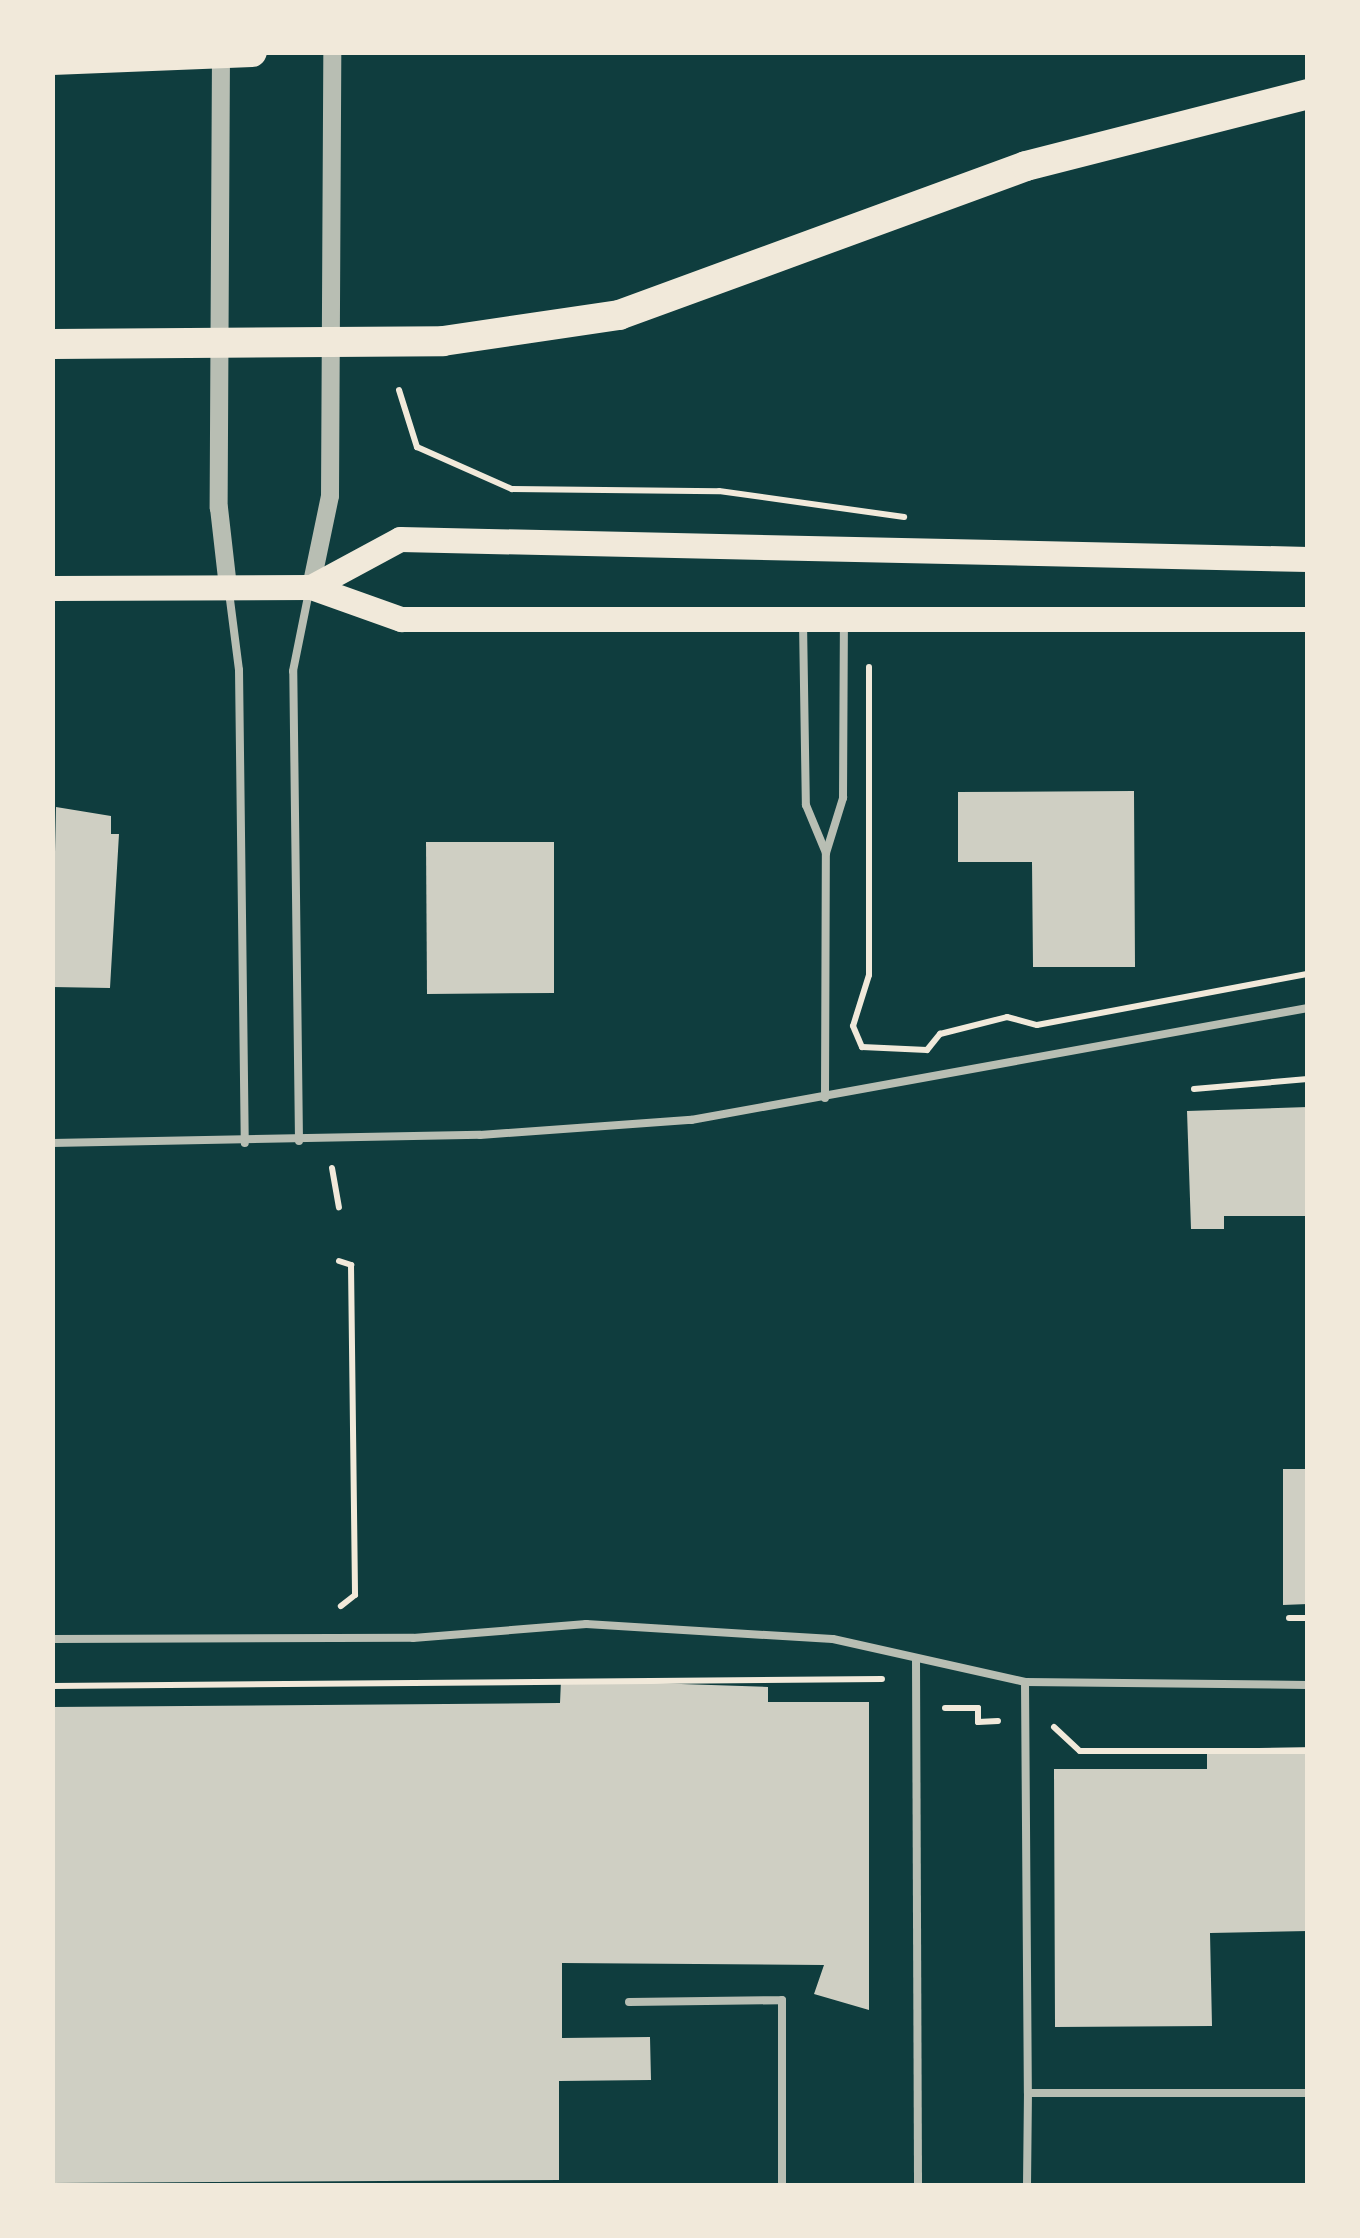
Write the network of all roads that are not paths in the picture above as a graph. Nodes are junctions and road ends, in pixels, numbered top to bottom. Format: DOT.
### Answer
graph roads {
  1 [pos="221,52"];
  2 [pos="252,52"];
  3 [pos="332,52"];
  4 [pos="52,60"];
  5 [pos="1308,94"];
  6 [pos="52,344"];
  7 [pos="218,344"];
  8 [pos="332,345"];
  9 [pos="1308,559"];
  10 [pos="310,586"];
  11 [pos="228,587"];
  12 [pos="52,588"];
  13 [pos="803,619"];
  14 [pos="844,619"];
  15 [pos="1308,620"];
  16 [pos="826,853"];
  17 [pos="1308,1008"];
  18 [pos="825,1098"];
  19 [pos="299,1141"];
  20 [pos="52,1142"];
  21 [pos="245,1142"];
  22 [pos="52,1639"];
  23 [pos="916,1658"];
  24 [pos="1025,1682"];
  25 [pos="1308,1685"];
  26 [pos="629,2002"];
  27 [pos="1028,2093"];
  28 [pos="1308,2093"];
  29 [pos="782,2186"];
  30 [pos="918,2186"];
  31 [pos="1027,2186"];
  1 -- 7 [label="street"];
  2 -- 4 [label="highway"];
  3 -- 8 [label="street"];
  5 -- 8 [label="highway"];
  6 -- 7 [label="highway"];
  7 -- 8 [label="highway"];
  7 -- 11 [label="street"];
  8 -- 10 [label="street"];
  9 -- 10 [label="main road"];
  10 -- 11 [label="main road"];
  10 -- 13 [label="main road"];
  10 -- 19 [label="lane"];
  11 -- 12 [label="main road"];
  11 -- 21 [label="lane"];
  13 -- 14 [label="main road"];
  13 -- 16 [label="lane"];
  14 -- 15 [label="main road"];
  14 -- 16 [label="lane"];
  16 -- 18 [label="lane"];
  17 -- 18 [label="lane"];
  18 -- 19 [label="lane"];
  19 -- 21 [label="lane"];
  20 -- 21 [label="lane"];
  22 -- 23 [label="lane"];
  23 -- 24 [label="lane"];
  23 -- 30 [label="lane"];
  24 -- 25 [label="lane"];
  24 -- 27 [label="lane"];
  26 -- 29 [label="lane"];
  27 -- 28 [label="lane"];
  27 -- 31 [label="lane"];
}
